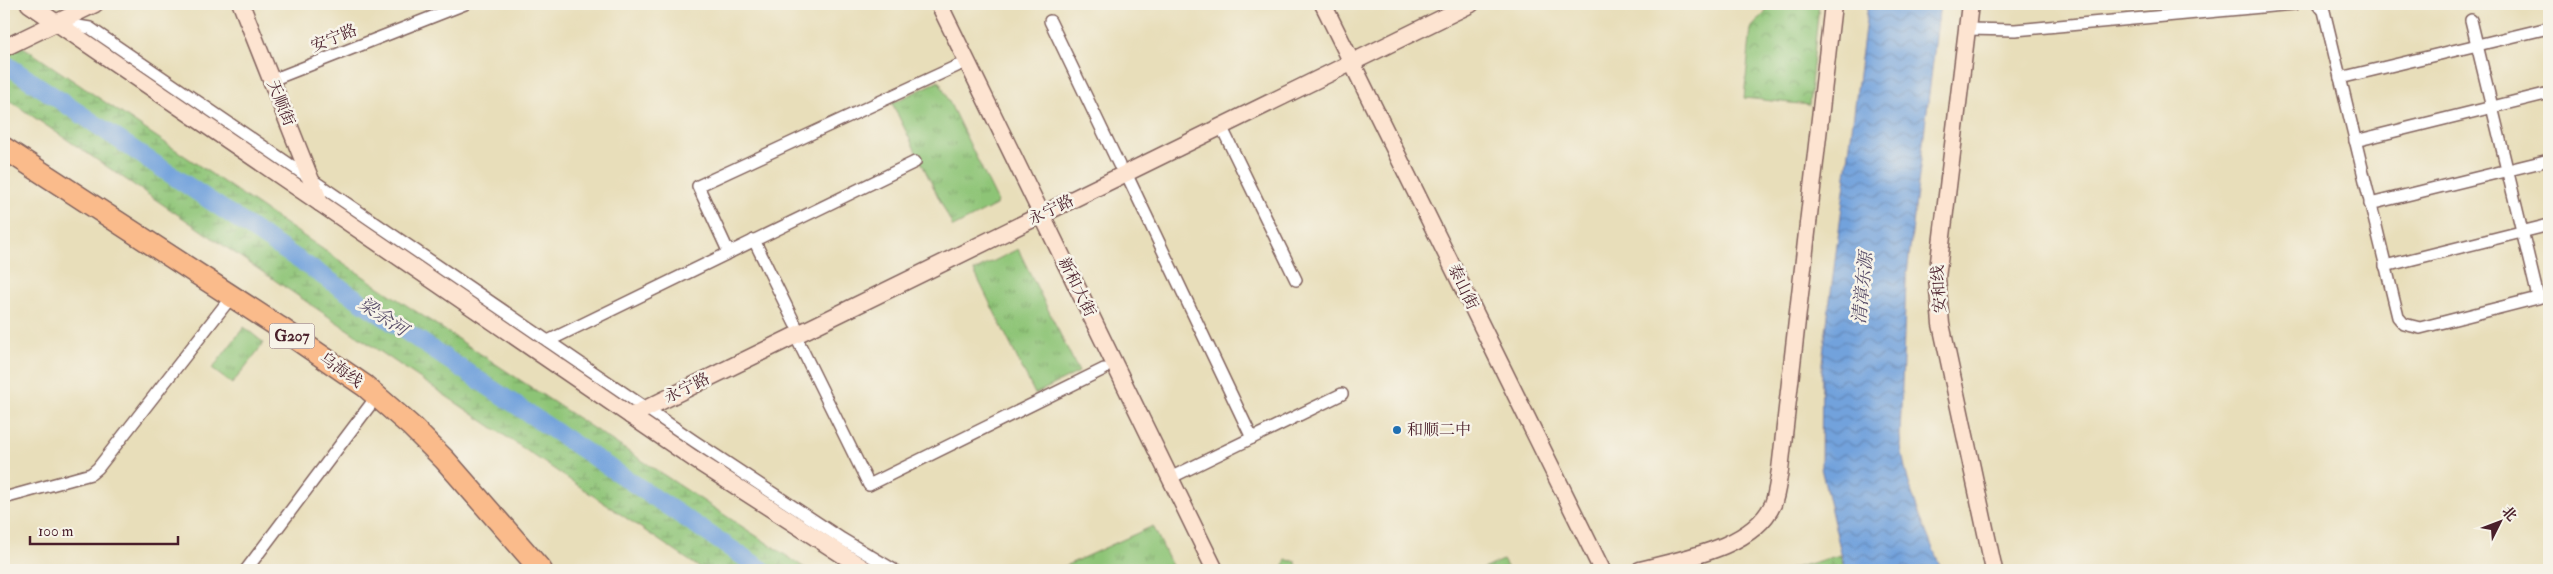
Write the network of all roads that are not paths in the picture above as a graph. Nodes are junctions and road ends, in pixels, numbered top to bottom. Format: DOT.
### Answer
graph roads {
  1 [pos="29,4"];
  2 [pos="76,4"];
  3 [pos="95,4"];
  4 [pos="242,4"];
  5 [pos="465,4"];
  6 [pos="926,4"];
  7 [pos="938,4"];
  8 [pos="1323,4"];
  9 [pos="1447,4"];
  10 [pos="1471,4"];
  11 [pos="1833,4"];
  12 [pos="1970,4"];
  13 [pos="2294,4"];
  14 [pos="2318,4"];
  15 [pos="53,20"];
  16 [pos="1050,20"];
  17 [pos="2471,20"];
  18 [pos="1967,29"];
  19 [pos="2544,29"];
  20 [pos="25,33"];
  21 [pos="4,39"];
  22 [pos="2477,45"];
  23 [pos="4,48"];
  24 [pos="1350,57"];
  25 [pos="957,66"];
  26 [pos="2340,78"];
  27 [pos="272,80"];
  28 [pos="2549,94"];
  29 [pos="2492,107"];
  30 [pos="1221,126"];
  31 [pos="2355,141"];
  32 [pos="4,148"];
  33 [pos="2549,160"];
  34 [pos="915,162"];
  35 [pos="1123,169"];
  36 [pos="2508,170"];
  37 [pos="311,180"];
  38 [pos="320,203"];
  39 [pos="2370,204"];
  40 [pos="1034,212"];
  41 [pos="2549,225"];
  42 [pos="2522,231"];
  43 [pos="754,240"];
  44 [pos="729,253"];
  45 [pos="2385,266"];
  46 [pos="1296,280"];
  47 [pos="232,296"];
  48 [pos="2544,296"];
  49 [pos="795,329"];
  50 [pos="548,341"];
  51 [pos="1104,369"];
  52 [pos="1342,394"];
  53 [pos="377,396"];
  54 [pos="634,409"];
  55 [pos="1252,438"];
  56 [pos="1170,478"];
  57 [pos="4,498"];
  58 [pos="246,570"];
  59 [pos="541,570"];
  60 [pos="866,570"];
  61 [pos="894,570"];
  62 [pos="1203,570"];
  63 [pos="1215,570"];
  64 [pos="1602,570"];
  65 [pos="1640,570"];
  66 [pos="1994,570"];
  1 -- 15 [label="main road"];
  2 -- 15 [label="main road"];
  3 -- 15 [label="main road"];
  4 -- 27 [label="main road, 天顺街"];
  5 -- 27 [label="street, 安宁路"];
  6 -- 25 [label="main road, 新和大街"];
  7 -- 40 [label="main road, 新和大街"];
  8 -- 24 [label="main road, 泰山街"];
  9 -- 24 [label="main road, 永宁路"];
  10 -- 24 [label="main road, 永宁路"];
  11 -- 65 [label="main road"];
  12 -- 18 [label="main road, 安和线"];
  13 -- 18 [label="street"];
  14 -- 26 [label="street"];
  15 -- 20 [label="main road"];
  15 -- 37 [label="street"];
  15 -- 38 [label="main road"];
  16 -- 35 [label="street"];
  17 -- 22 [label="street"];
  18 -- 66 [label="main road, 安和线"];
  19 -- 22 [label="street"];
  20 -- 21 [label="main road"];
  20 -- 23 [label="main road"];
  22 -- 26 [label="street"];
  22 -- 29 [label="street"];
  24 -- 30 [label="main road, 永宁路"];
  24 -- 35 [label="main road, 永宁路"];
  24 -- 64 [label="main road, 泰山街"];
  25 -- 40 [label="main road, 新和大街"];
  25 -- 44 [label="street"];
  26 -- 31 [label="street"];
  27 -- 37 [label="main road, 天顺街"];
  28 -- 29 [label="street"];
  29 -- 31 [label="street"];
  29 -- 36 [label="street"];
  30 -- 35 [label="main road, 永宁路"];
  30 -- 46 [label="street"];
  31 -- 39 [label="street"];
  32 -- 47 [label="highway, 乌海线 / G207"];
  33 -- 36 [label="street"];
  34 -- 43 [label="street"];
  35 -- 40 [label="main road, 永宁路"];
  35 -- 55 [label="street"];
  36 -- 39 [label="street"];
  36 -- 42 [label="street"];
  37 -- 38 [label="main road, 天顺街"];
  37 -- 50 [label="street"];
  38 -- 54 [label="main road"];
  39 -- 45 [label="street"];
  40 -- 49 [label="main road, 永宁路"];
  40 -- 51 [label="main road, 新和大街"];
  40 -- 56 [label="main road, 新和大街"];
  41 -- 42 [label="street"];
  42 -- 45 [label="street"];
  42 -- 48 [label="street"];
  43 -- 44 [label="street"];
  43 -- 49 [label="street"];
  44 -- 50 [label="street"];
  45 -- 48 [label="street"];
  47 -- 53 [label="highway, 乌海线 / G207"];
  47 -- 57 [label="street"];
  49 -- 51 [label="street"];
  49 -- 54 [label="main road, 永宁路"];
  50 -- 54 [label="street"];
  51 -- 62 [label="main road, 新和大街"];
  52 -- 55 [label="street"];
  53 -- 58 [label="street"];
  53 -- 59 [label="highway, 乌海线 / G207"];
  54 -- 60 [label="main road"];
  54 -- 61 [label="street"];
  55 -- 56 [label="street"];
  56 -- 63 [label="main road, 新和大街"];
}
